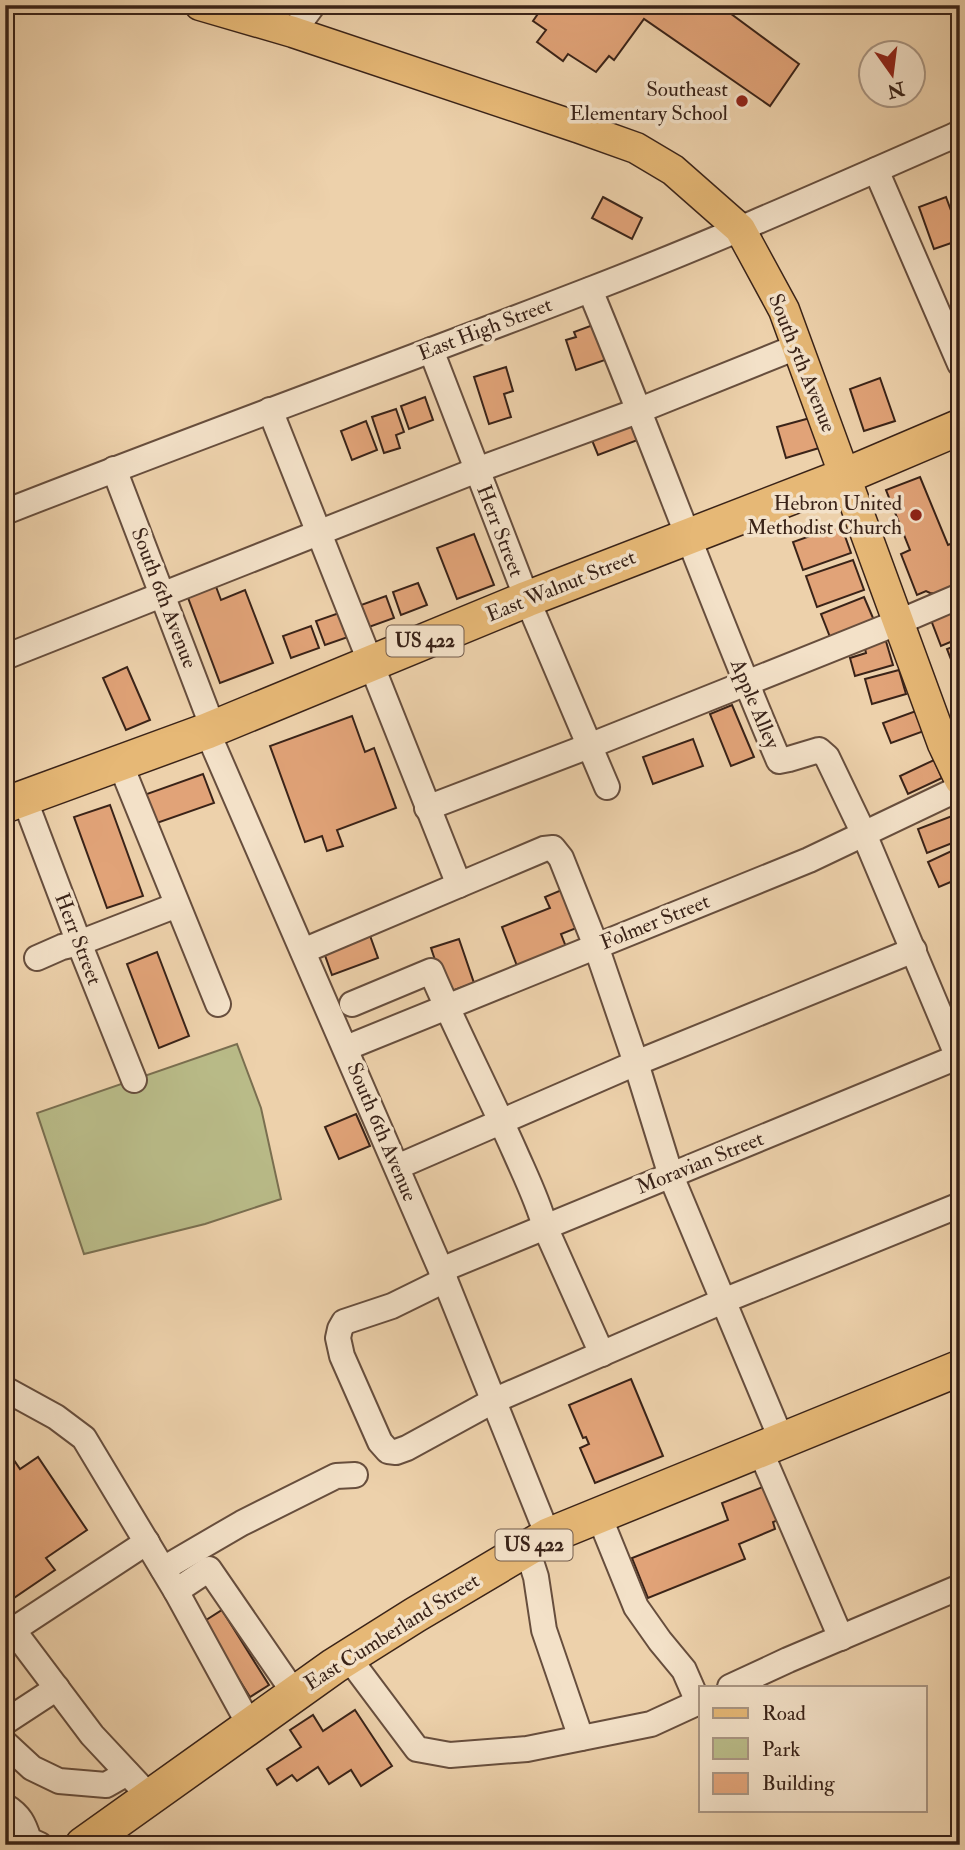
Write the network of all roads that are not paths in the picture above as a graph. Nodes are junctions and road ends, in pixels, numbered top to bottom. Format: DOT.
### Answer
graph roads {
  1 [pos="200,5"];
  2 [pos="313,5"];
  3 [pos="293,32"];
  4 [pos="960,133"];
  5 [pos="876,170"];
  6 [pos="740,229"];
  7 [pos="590,290"];
  8 [pos="799,346"];
  9 [pos="430,349"];
  10 [pos="960,363"];
  11 [pos="270,410"];
  12 [pos="640,410"];
  13 [pos="960,427"];
  14 [pos="114,469"];
  15 [pos="477,470"];
  16 [pos="845,476"];
  17 [pos="5,512"];
  18 [pos="318,534"];
  19 [pos="687,537"];
  20 [pos="163,595"];
  21 [pos="960,596"];
  22 [pos="527,599"];
  23 [pos="899,622"];
  24 [pos="5,657"];
  25 [pos="370,663"];
  26 [pos="746,683"];
  27 [pos="210,729"];
  28 [pos="589,746"];
  29 [pos="120,763"];
  30 [pos="960,780"];
  31 [pos="607,787"];
  32 [pos="960,788"];
  33 [pos="15,802"];
  34 [pos="427,808"];
  35 [pos="864,834"];
  36 [pos="459,885"];
  37 [pos="177,905"];
  38 [pos="79,943"];
  39 [pos="596,946"];
  40 [pos="914,950"];
  41 [pos="303,951"];
  42 [pos="37,958"];
  43 [pos="218,1004"];
  44 [pos="352,1004"];
  45 [pos="447,1007"];
  46 [pos="346,1048"];
  47 [pos="959,1059"];
  48 [pos="636,1063"];
  49 [pos="134,1080"];
  50 [pos="502,1122"];
  51 [pos="397,1167"];
  52 [pos="671,1176"];
  53 [pos="960,1205"];
  54 [pos="545,1227"];
  55 [pos="443,1275"];
  56 [pos="723,1301"];
  57 [pos="602,1354"];
  58 [pos="960,1368"];
  59 [pos="5,1388"];
  60 [pos="493,1401"];
  61 [pos="771,1446"];
  62 [pos="355,1475"];
  63 [pos="599,1516"];
  64 [pos="147,1542"];
  65 [pos="538,1543"];
  66 [pos="163,1569"];
  67 [pos="960,1587"];
  68 [pos="176,1591"];
  69 [pos="9,1633"];
  70 [pos="841,1638"];
  71 [pos="348,1657"];
  72 [pos="732,1686"];
  73 [pos="57,1688"];
  74 [pos="295,1694"];
  75 [pos="699,1702"];
  76 [pos="5,1722"];
  77 [pos="250,1726"];
  78 [pos="581,1738"];
  79 [pos="5,1743"];
  80 [pos="140,1790"];
  81 [pos="5,1806"];
  82 [pos="93,1838"];
  83 [pos="30,1843"];
  1 -- 3 [label="main road, South 5th Avenue"];
  2 -- 3 [label="street"];
  3 -- 6 [label="main road, South 5th Avenue"];
  4 -- 5 [label="street, East High Street"];
  5 -- 6 [label="street, East High Street"];
  5 -- 10 [label="street"];
  6 -- 7 [label="street, East High Street"];
  6 -- 8 [label="main road, South 5th Avenue"];
  7 -- 9 [label="street, East High Street"];
  7 -- 12 [label="street, Apple Alley"];
  8 -- 12 [label="street"];
  8 -- 16 [label="main road, South 5th Avenue"];
  9 -- 11 [label="street, East High Street"];
  9 -- 15 [label="street, Herr Street"];
  11 -- 14 [label="street, East High Street"];
  11 -- 18 [label="street"];
  12 -- 15 [label="street"];
  12 -- 19 [label="street, Apple Alley"];
  13 -- 16 [label="highway, East Walnut Street / US 422"];
  14 -- 17 [label="street, East High Street"];
  14 -- 20 [label="street, South 6th Avenue"];
  15 -- 18 [label="street"];
  15 -- 22 [label="street, Herr Street"];
  16 -- 19 [label="highway, East Walnut Street / US 422"];
  16 -- 23 [label="main road, South 5th Avenue"];
  18 -- 20 [label="street"];
  18 -- 25 [label="street"];
  19 -- 22 [label="highway, East Walnut Street / US 422"];
  19 -- 26 [label="street, Apple Alley"];
  20 -- 24 [label="street"];
  20 -- 27 [label="street, South 6th Avenue"];
  21 -- 23 [label="street"];
  22 -- 25 [label="highway, East Walnut Street / US 422"];
  22 -- 28 [label="street, Herr Street"];
  23 -- 26 [label="street"];
  23 -- 30 [label="main road, South 5th Avenue"];
  25 -- 27 [label="highway, East Walnut Street / US 422"];
  25 -- 34 [label="street"];
  26 -- 28 [label="street"];
  26 -- 35 [label="street, Apple Alley"];
  27 -- 29 [label="highway, East Walnut Street / US 422"];
  27 -- 41 [label="street, South 6th Avenue"];
  28 -- 31 [label="street, Herr Street"];
  28 -- 34 [label="street"];
  29 -- 33 [label="highway, East Walnut Street / US 422"];
  29 -- 37 [label="street"];
  32 -- 35 [label="street, Folmer Street"];
  33 -- 38 [label="street, Herr Street"];
  34 -- 36 [label="street"];
  35 -- 39 [label="street, Folmer Street"];
  35 -- 40 [label="street, Apple Alley"];
  36 -- 39 [label="street"];
  36 -- 41 [label="street"];
  37 -- 38 [label="street"];
  37 -- 43 [label="street"];
  38 -- 42 [label="street"];
  38 -- 49 [label="street, Herr Street"];
  39 -- 45 [label="street, Folmer Street"];
  39 -- 48 [label="street"];
  40 -- 47 [label="street, Apple Alley"];
  40 -- 48 [label="street"];
  41 -- 46 [label="street, South 6th Avenue"];
  44 -- 45 [label="street"];
  45 -- 46 [label="street, Folmer Street"];
  45 -- 50 [label="street"];
  46 -- 51 [label="street, South 6th Avenue"];
  47 -- 52 [label="street, Moravian Street"];
  48 -- 50 [label="street"];
  48 -- 52 [label="street"];
  50 -- 51 [label="street"];
  50 -- 54 [label="street"];
  51 -- 55 [label="street, South 6th Avenue"];
  52 -- 54 [label="street, Moravian Street"];
  52 -- 56 [label="street"];
  53 -- 56 [label="street"];
  54 -- 55 [label="street, Moravian Street"];
  54 -- 57 [label="street"];
  55 -- 60 [label="street, South 6th Avenue"];
  55 -- 60 [label="street, Moravian Street"];
  56 -- 57 [label="street"];
  56 -- 61 [label="street"];
  57 -- 60 [label="street"];
  58 -- 61 [label="highway, East Cumberland Street / US 422"];
  59 -- 64 [label="street"];
  60 -- 65 [label="street, South 6th Avenue"];
  61 -- 63 [label="highway, East Cumberland Street / US 422"];
  61 -- 70 [label="street"];
  62 -- 66 [label="street"];
  63 -- 65 [label="highway, East Cumberland Street / US 422"];
  63 -- 75 [label="street"];
  64 -- 66 [label="street"];
  64 -- 69 [label="street"];
  65 -- 71 [label="highway, East Cumberland Street / US 422"];
  65 -- 78 [label="street, South 6th Avenue"];
  66 -- 68 [label="street"];
  67 -- 70 [label="street"];
  68 -- 74 [label="street"];
  68 -- 77 [label="street"];
  69 -- 73 [label="street"];
  70 -- 72 [label="street"];
  71 -- 74 [label="highway, East Cumberland Street / US 422"];
  71 -- 78 [label="street"];
  73 -- 76 [label="street"];
  73 -- 80 [label="street"];
  74 -- 77 [label="highway, East Cumberland Street / US 422"];
  75 -- 78 [label="street"];
  77 -- 80 [label="highway, East Cumberland Street / US 422"];
  79 -- 80 [label="street"];
  80 -- 82 [label="highway, East Cumberland Street / US 422"];
  81 -- 83 [label="street"];
}
